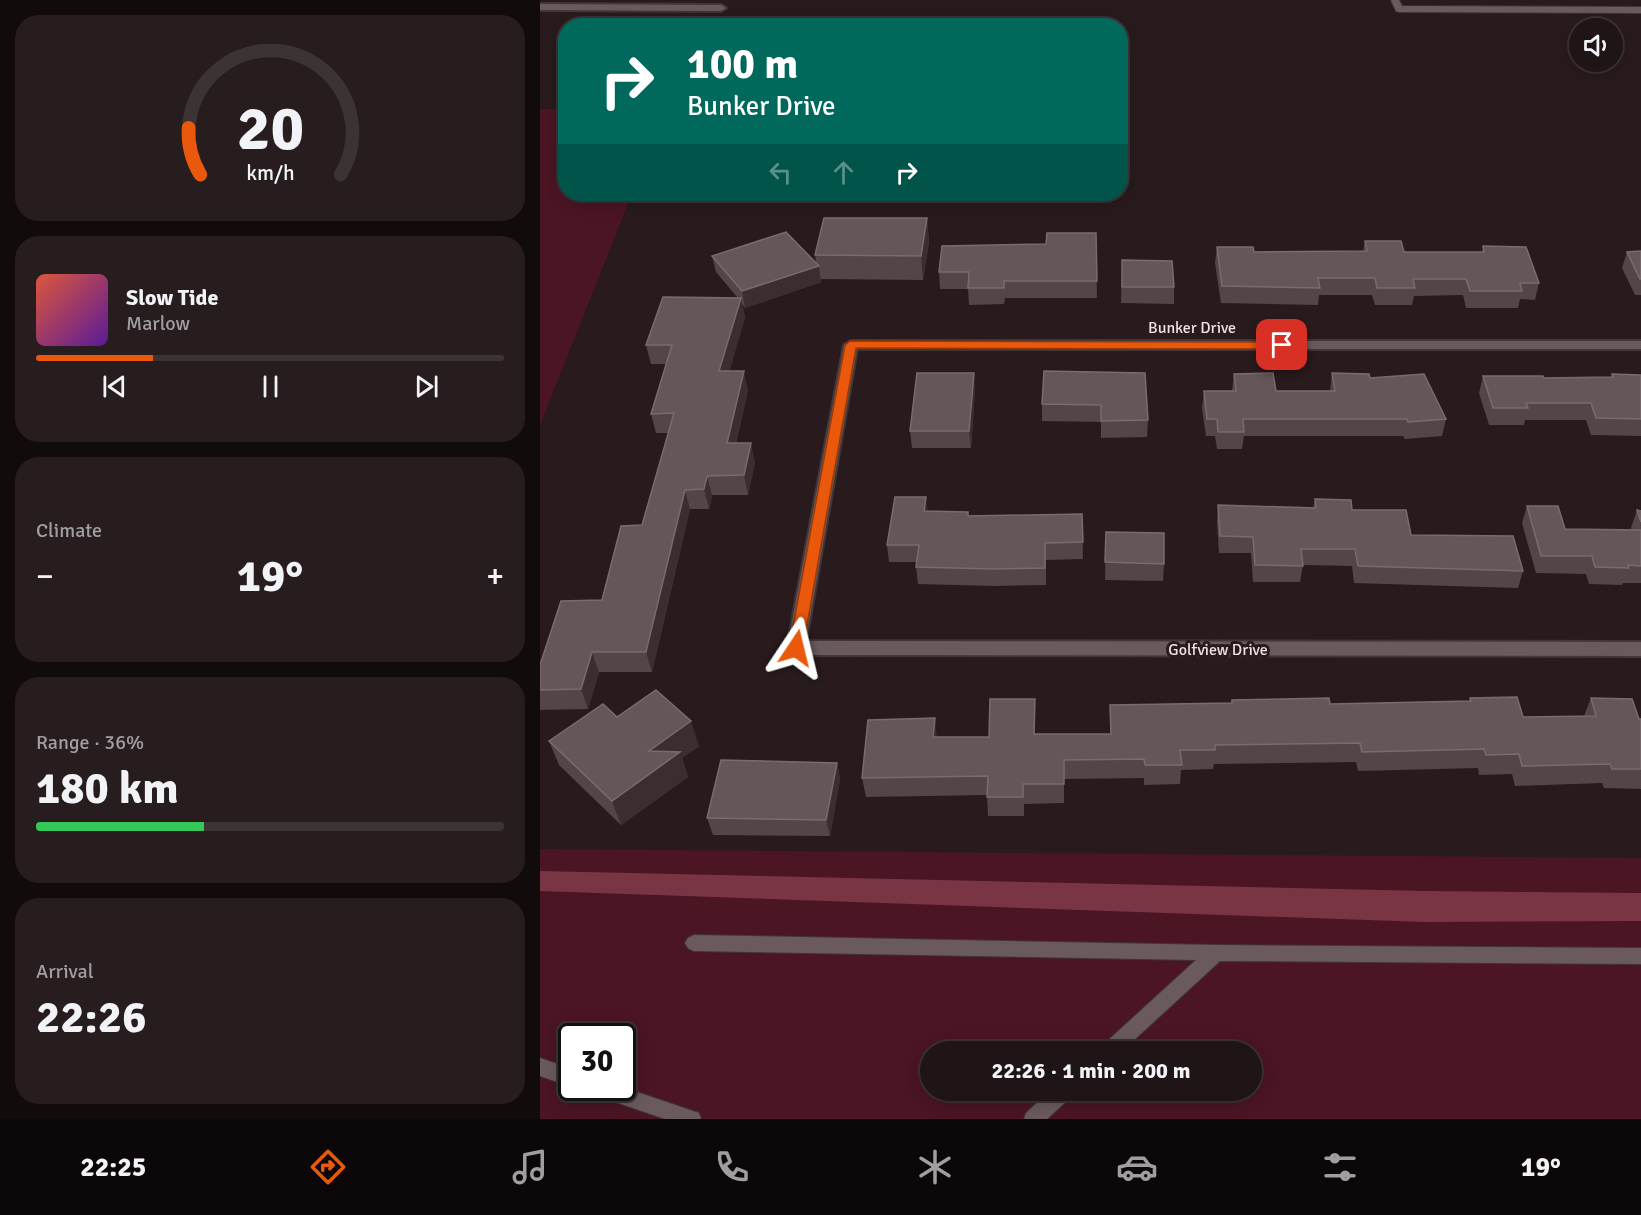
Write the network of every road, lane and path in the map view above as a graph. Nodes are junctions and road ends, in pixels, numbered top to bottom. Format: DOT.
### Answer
graph roads {
  1 [pos="1395,0"];
  2 [pos="540,7"];
  3 [pos="722,8"];
  4 [pos="1641,10"];
  5 [pos="1641,345"];
  6 [pos="796,648"];
  7 [pos="1641,649"];
  8 [pos="694,943"];
  9 [pos="1216,953"];
  10 [pos="1641,956"];
  11 [pos="1120,1041"];
  12 [pos="540,1067"];
  13 [pos="558,1073"];
  14 [pos="636,1100"];
  15 [pos="1053,1101"];
  16 [pos="692,1119"];
  17 [pos="1033,1119"];
  1 -- 4 [label="lane"];
  2 -- 3 [label="street"];
  5 -- 6 [label="street, Bunker Drive"];
  6 -- 7 [label="street, Golfview Drive"];
  8 -- 9 [label="lane"];
  9 -- 10 [label="lane"];
  9 -- 11 [label="lane"];
  12 -- 13 [label="lane"];
  14 -- 16 [label="lane"];
  15 -- 17 [label="lane"];
}
